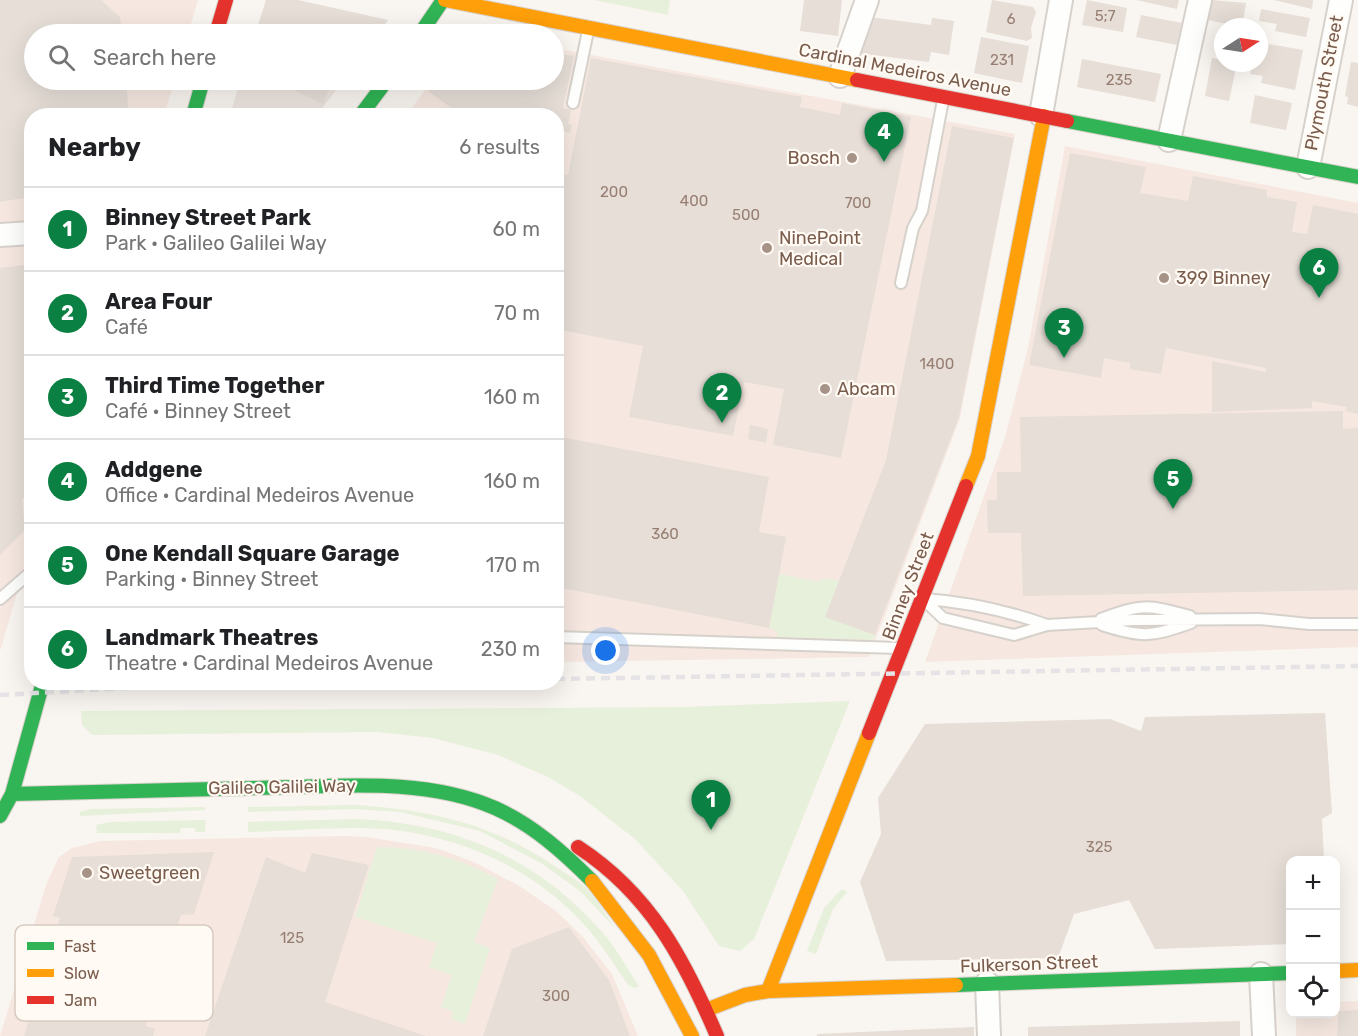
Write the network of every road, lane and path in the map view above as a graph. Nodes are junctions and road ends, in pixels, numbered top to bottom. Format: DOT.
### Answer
graph roads {
  1 [pos="226,0"];
  2 [pos="444,0"];
  3 [pos="867,0"];
  4 [pos="1061,0"];
  5 [pos="1200,0"];
  6 [pos="1341,0"];
  7 [pos="219,24"];
  8 [pos="427,24"];
  9 [pos="588,27"];
  10 [pos="840,76"];
  11 [pos="200,90"];
  12 [pos="380,90"];
  13 [pos="944,96"];
  14 [pos="573,103"];
  15 [pos="195,108"];
  16 [pos="366,108"];
  17 [pos="1042,115"];
  18 [pos="1169,140"];
  19 [pos="1308,167"];
  20 [pos="1358,177"];
  21 [pos="24,234"];
  22 [pos="0,235"];
  23 [pos="901,283"];
  24 [pos="24,578"];
  25 [pos="0,598"];
  26 [pos="922,598"];
  27 [pos="1358,624"];
  28 [pos="1047,625"];
  29 [pos="564,637"];
  30 [pos="903,648"];
  31 [pos="40,690"];
  32 [pos="4,793"];
  33 [pos="0,816"];
  34 [pos="543,833"];
  35 [pos="1358,970"];
  36 [pos="1340,971"];
  37 [pos="1286,973"];
  38 [pos="1261,974"];
  39 [pos="987,983"];
  40 [pos="768,991"];
  41 [pos="706,1010"];
  42 [pos="692,1036"];
  43 [pos="717,1036"];
  44 [pos="989,1036"];
  45 [pos="1264,1036"];
  1 -- 7 [label="main road"];
  2 -- 8 [label="main road"];
  2 -- 9 [label="main road, Cardinal Medeiros Avenue"];
  3 -- 10 [label="street"];
  4 -- 17 [label="street"];
  5 -- 18 [label="street"];
  6 -- 19 [label="street, Plymouth Street"];
  9 -- 10 [label="main road, Cardinal Medeiros Avenue"];
  9 -- 14 [label="lane"];
  10 -- 13 [label="main road, Cardinal Medeiros Avenue"];
  11 -- 15 [label="main road"];
  12 -- 16 [label="main road"];
  13 -- 17 [label="main road, Cardinal Medeiros Avenue"];
  13 -- 23 [label="lane"];
  17 -- 18 [label="main road, Cardinal Medeiros Avenue"];
  17 -- 26 [label="main road, Binney Street"];
  18 -- 19 [label="main road, Cardinal Medeiros Avenue"];
  19 -- 20 [label="main road, Cardinal Medeiros Avenue"];
  21 -- 22 [label="street"];
  24 -- 25 [label="lane"];
  26 -- 28 [label="lane"];
  26 -- 28 [label="lane"];
  26 -- 30 [label="main road, Binney Street"];
  27 -- 28 [label="lane"];
  29 -- 30 [label="lane"];
  30 -- 40 [label="main road, Binney Street"];
  31 -- 32 [label="main road"];
  32 -- 33 [label="main road"];
  32 -- 34 [label="main road, Galileo Galilei Way"];
  34 -- 41 [label="main road, Galileo Galilei Way"];
  34 -- 42 [label="main road, Galileo Galilei Way"];
  35 -- 36 [label="main road"];
  37 -- 38 [label="main road, Fulkerson Street"];
  38 -- 39 [label="main road, Fulkerson Street"];
  38 -- 45 [label="street"];
  39 -- 40 [label="main road, Fulkerson Street"];
  39 -- 44 [label="street"];
  40 -- 41 [label="main road"];
  41 -- 43 [label="main road, Galileo Galilei Way"];
}
